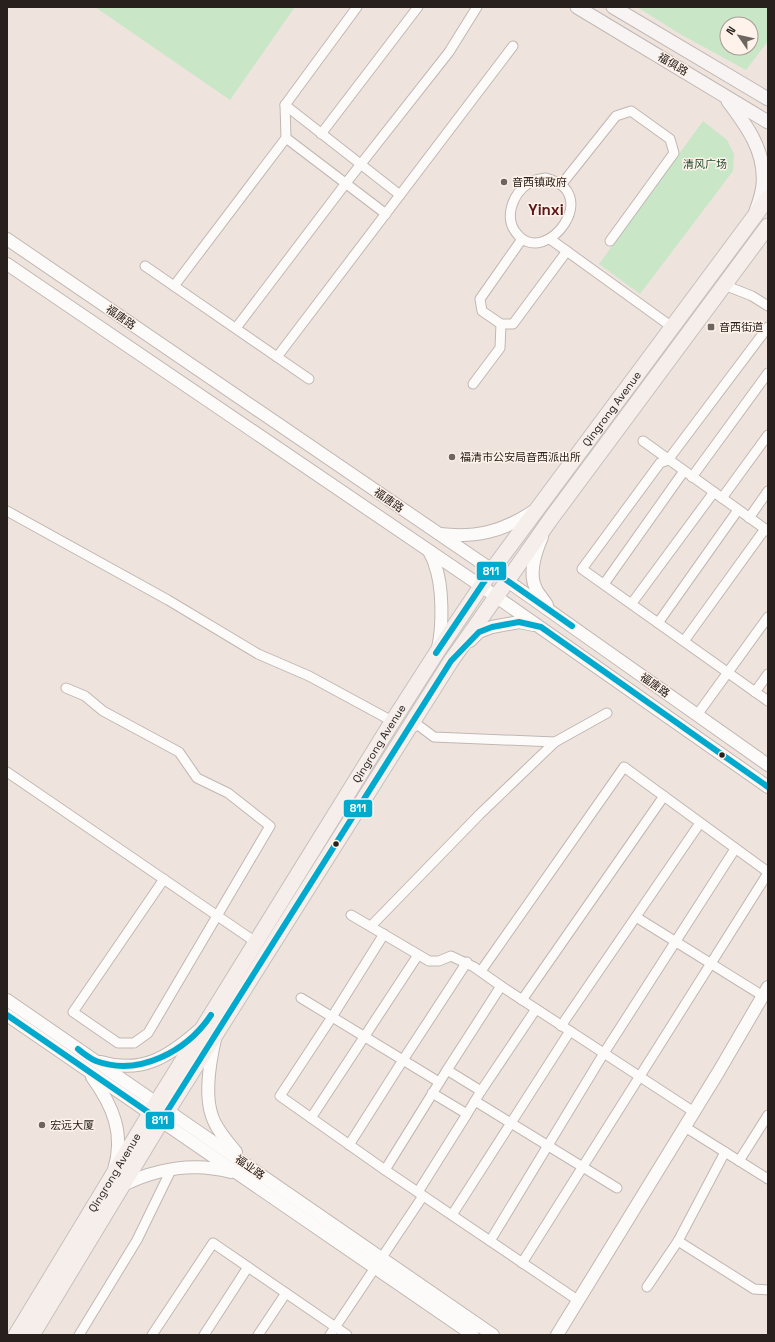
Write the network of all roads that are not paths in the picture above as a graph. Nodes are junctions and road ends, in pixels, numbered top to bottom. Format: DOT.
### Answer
graph roads {
  1 [pos="357,7"];
  2 [pos="418,7"];
  3 [pos="477,7"];
  4 [pos="577,7"];
  5 [pos="613,7"];
  6 [pos="513,46"];
  7 [pos="736,81"];
  8 [pos="768,90"];
  9 [pos="724,95"];
  10 [pos="768,99"];
  11 [pos="285,105"];
  12 [pos="768,122"];
  13 [pos="321,134"];
  14 [pos="286,138"];
  15 [pos="361,164"];
  16 [pos="346,183"];
  17 [pos="561,185"];
  18 [pos="400,195"];
  19 [pos="768,198"];
  20 [pos="386,214"];
  21 [pos="756,214"];
  22 [pos="768,226"];
  23 [pos="7,239"];
  24 [pos="522,239"];
  25 [pos="550,239"];
  26 [pos="610,241"];
  27 [pos="567,252"];
  28 [pos="7,264"];
  29 [pos="145,266"];
  30 [pos="724,285"];
  31 [pos="174,286"];
  32 [pos="768,306"];
  33 [pos="500,324"];
  34 [pos="768,326"];
  35 [pos="672,327"];
  36 [pos="236,328"];
  37 [pos="277,357"];
  38 [pos="768,373"];
  39 [pos="308,379"];
  40 [pos="473,384"];
  41 [pos="768,435"];
  42 [pos="643,441"];
  43 [pos="668,460"];
  44 [pos="688,474"];
  45 [pos="768,491"];
  46 [pos="718,495"];
  47 [pos="537,510"];
  48 [pos="738,510"];
  49 [pos="7,512"];
  50 [pos="748,518"];
  51 [pos="550,520"];
  52 [pos="766,530"];
  53 [pos="439,534"];
  54 [pos="428,550"];
  55 [pos="492,570"];
  56 [pos="507,581"];
  57 [pos="604,584"];
  58 [pos="481,586"];
  59 [pos="496,596"];
  60 [pos="632,603"];
  61 [pos="553,612"];
  62 [pos="768,617"];
  63 [pos="658,623"];
  64 [pos="541,627"];
  65 [pos="684,641"];
  66 [pos="437,652"];
  67 [pos="451,661"];
  68 [pos="728,673"];
  69 [pos="768,674"];
  70 [pos="66,688"];
  71 [pos="755,692"];
  72 [pos="768,701"];
  73 [pos="607,713"];
  74 [pos="697,715"];
  75 [pos="392,721"];
  76 [pos="407,730"];
  77 [pos="555,742"];
  78 [pos="768,765"];
  79 [pos="7,772"];
  80 [pos="768,788"];
  81 [pos="664,796"];
  82 [pos="700,822"];
  83 [pos="735,849"];
  84 [pos="768,873"];
  85 [pos="164,879"];
  86 [pos="217,915"];
  87 [pos="351,915"];
  88 [pos="636,917"];
  89 [pos="371,926"];
  90 [pos="384,934"];
  91 [pos="257,942"];
  92 [pos="676,942"];
  93 [pos="418,955"];
  94 [pos="467,962"];
  95 [pos="710,964"];
  96 [pos="481,971"];
  97 [pos="501,986"];
  98 [pos="765,991"];
  99 [pos="301,998"];
  100 [pos="7,1000"];
  101 [pos="522,1000"];
  102 [pos="536,1009"];
  103 [pos="7,1015"];
  104 [pos="332,1017"];
  105 [pos="561,1026"];
  106 [pos="212,1027"];
  107 [pos="570,1031"];
  108 [pos="364,1036"];
  109 [pos="604,1053"];
  110 [pos="402,1060"];
  111 [pos="91,1066"];
  112 [pos="447,1070"];
  113 [pos="639,1077"];
  114 [pos="439,1082"];
  115 [pos="481,1091"];
  116 [pos="432,1093"];
  117 [pos="475,1101"];
  118 [pos="159,1112"];
  119 [pos="694,1112"];
  120 [pos="467,1114"];
  121 [pos="768,1115"];
  122 [pos="312,1118"];
  123 [pos="510,1123"];
  124 [pos="685,1127"];
  125 [pos="349,1145"];
  126 [pos="548,1146"];
  127 [pos="725,1152"];
  128 [pos="739,1161"];
  129 [pos="247,1165"];
  130 [pos="582,1167"];
  131 [pos="171,1170"];
  132 [pos="385,1170"];
  133 [pos="239,1175"];
  134 [pos="768,1179"];
  135 [pos="117,1181"];
  136 [pos="617,1188"];
  137 [pos="420,1194"];
  138 [pos="452,1215"];
  139 [pos="490,1241"];
  140 [pos="678,1241"];
  141 [pos="378,1263"];
  142 [pos="522,1263"];
  143 [pos="248,1267"];
  144 [pos="647,1287"];
  145 [pos="768,1290"];
  146 [pos="286,1293"];
  147 [pos="579,1301"];
  148 [pos="336,1326"];
  149 [pos="16,1335"];
  150 [pos="32,1335"];
  151 [pos="79,1335"];
  152 [pos="152,1335"];
  153 [pos="204,1335"];
  154 [pos="258,1335"];
  155 [pos="330,1335"];
  156 [pos="347,1335"];
  157 [pos="472,1335"];
  158 [pos="493,1335"];
  159 [pos="557,1335"];
  1 -- 11 [label="street"];
  2 -- 13 [label="street"];
  3 -- 15 [label="street"];
  4 -- 9 [label="main road, 福俱路"];
  5 -- 7 [label="main road, 福俱路"];
  6 -- 18 [label="street"];
  7 -- 8 [label="main road"];
  7 -- 10 [label="main road, 福俱路"];
  9 -- 12 [label="main road, 福俱路"];
  9 -- 21 [label="main road"];
  11 -- 13 [label="street"];
  11 -- 14 [label="street"];
  13 -- 15 [label="street"];
  14 -- 16 [label="street"];
  14 -- 31 [label="street"];
  15 -- 16 [label="street"];
  15 -- 18 [label="street"];
  16 -- 20 [label="street"];
  16 -- 36 [label="street"];
  17 -- 24 [label="street"];
  17 -- 25 [label="street"];
  17 -- 26 [label="street"];
  18 -- 20 [label="street"];
  19 -- 21 [label="main road, Qingrong Avenue"];
  20 -- 37 [label="street"];
  21 -- 35 [label="main road, Qingrong Avenue"];
  22 -- 30 [label="main road, Qingrong Avenue"];
  23 -- 53 [label="street, 福唐路"];
  24 -- 25 [label="street"];
  24 -- 33 [label="street"];
  25 -- 27 [label="street"];
  27 -- 33 [label="street"];
  27 -- 35 [label="street"];
  28 -- 54 [label="street, 福唐路"];
  29 -- 31 [label="street"];
  30 -- 32 [label="street"];
  30 -- 51 [label="main road, Qingrong Avenue"];
  31 -- 36 [label="street"];
  33 -- 40 [label="street"];
  34 -- 43 [label="street"];
  35 -- 47 [label="main road, Qingrong Avenue"];
  36 -- 37 [label="street"];
  37 -- 39 [label="street"];
  38 -- 44 [label="street"];
  41 -- 46 [label="street"];
  42 -- 43 [label="street"];
  43 -- 44 [label="street"];
  43 -- 57 [label="street"];
  44 -- 46 [label="street"];
  44 -- 57 [label="street"];
  45 -- 50 [label="street"];
  46 -- 48 [label="street"];
  46 -- 60 [label="street"];
  47 -- 53 [label="street"];
  47 -- 55 [label="main road, Qingrong Avenue"];
  48 -- 50 [label="street"];
  48 -- 63 [label="street"];
  49 -- 75 [label="street"];
  50 -- 52 [label="street"];
  51 -- 56 [label="main road, Qingrong Avenue"];
  51 -- 61 [label="street"];
  52 -- 65 [label="street"];
  53 -- 55 [label="street, 福唐路"];
  54 -- 58 [label="street, 福唐路"];
  54 -- 66 [label="street"];
  55 -- 56 [label="street, 福唐路"];
  55 -- 58 [label="main road, Qingrong Avenue"];
  56 -- 59 [label="main road, Qingrong Avenue"];
  56 -- 61 [label="street, 福唐路"];
  57 -- 60 [label="street"];
  58 -- 59 [label="street, 福唐路"];
  58 -- 66 [label="main road, Qingrong Avenue"];
  59 -- 64 [label="street, 福唐路"];
  59 -- 67 [label="main road, Qingrong Avenue"];
  60 -- 63 [label="street"];
  61 -- 74 [label="street, 福唐路"];
  62 -- 68 [label="street"];
  63 -- 65 [label="street"];
  64 -- 67 [label="street"];
  64 -- 80 [label="street, 福唐路"];
  65 -- 68 [label="street"];
  66 -- 75 [label="main road, Qingrong Avenue"];
  67 -- 76 [label="main road, Qingrong Avenue"];
  68 -- 71 [label="street"];
  68 -- 74 [label="street"];
  69 -- 71 [label="street"];
  70 -- 86 [label="street"];
  71 -- 72 [label="street"];
  73 -- 77 [label="street"];
  74 -- 78 [label="street, 福唐路"];
  75 -- 91 [label="main road, Qingrong Avenue"];
  76 -- 77 [label="street"];
  76 -- 106 [label="main road, Qingrong Avenue"];
  77 -- 89 [label="street"];
  79 -- 85 [label="street"];
  81 -- 82 [label="street"];
  81 -- 96 [label="street"];
  81 -- 101 [label="street"];
  82 -- 83 [label="street"];
  82 -- 88 [label="street"];
  83 -- 84 [label="street"];
  83 -- 92 [label="street"];
  84 -- 95 [label="street"];
  85 -- 86 [label="street"];
  85 -- 86 [label="street"];
  86 -- 91 [label="street"];
  87 -- 89 [label="street"];
  88 -- 92 [label="street"];
  88 -- 105 [label="street"];
  89 -- 90 [label="street"];
  90 -- 93 [label="street"];
  90 -- 104 [label="street"];
  91 -- 106 [label="main road, Qingrong Avenue"];
  92 -- 95 [label="street"];
  92 -- 109 [label="street"];
  93 -- 94 [label="street"];
  93 -- 108 [label="street"];
  94 -- 96 [label="street"];
  94 -- 110 [label="street"];
  95 -- 98 [label="street"];
  95 -- 113 [label="street"];
  96 -- 97 [label="street"];
  97 -- 101 [label="street"];
  97 -- 112 [label="street"];
  98 -- 119 [label="street"];
  99 -- 104 [label="street"];
  100 -- 111 [label="street, 福业路"];
  101 -- 102 [label="street"];
  102 -- 105 [label="street"];
  102 -- 115 [label="street"];
  103 -- 111 [label="street, 福业路"];
  104 -- 108 [label="street"];
  104 -- 122 [label="street"];
  105 -- 107 [label="street"];
  106 -- 111 [label="street"];
  106 -- 118 [label="main road, Qingrong Avenue"];
  106 -- 129 [label="street"];
  107 -- 109 [label="street"];
  107 -- 123 [label="street"];
  108 -- 110 [label="street"];
  108 -- 122 [label="street"];
  109 -- 113 [label="street"];
  109 -- 126 [label="street"];
  110 -- 114 [label="street"];
  110 -- 125 [label="street"];
  111 -- 118 [label="street, 福业路"];
  111 -- 135 [label="street"];
  112 -- 114 [label="street"];
  112 -- 115 [label="street"];
  113 -- 119 [label="street"];
  113 -- 130 [label="street"];
  114 -- 116 [label="street"];
  115 -- 117 [label="street"];
  116 -- 120 [label="street"];
  116 -- 132 [label="street"];
  117 -- 120 [label="street"];
  117 -- 123 [label="street"];
  118 -- 129 [label="street, 福业路"];
  118 -- 133 [label="street, 福业路"];
  118 -- 135 [label="main road, Qingrong Avenue"];
  119 -- 124 [label="street"];
  120 -- 137 [label="street"];
  121 -- 128 [label="street"];
  122 -- 125 [label="street"];
  123 -- 126 [label="street"];
  123 -- 138 [label="street"];
  124 -- 127 [label="street"];
  124 -- 147 [label="street"];
  125 -- 132 [label="street"];
  126 -- 130 [label="street"];
  126 -- 139 [label="street"];
  127 -- 128 [label="street"];
  127 -- 140 [label="street"];
  128 -- 134 [label="street"];
  129 -- 141 [label="street, 福业路"];
  130 -- 136 [label="street"];
  130 -- 142 [label="street"];
  131 -- 133 [label="street"];
  131 -- 135 [label="street"];
  131 -- 151 [label="street"];
  132 -- 137 [label="street"];
  133 -- 141 [label="street, 福业路"];
  135 -- 149 [label="main road, Qingrong Avenue"];
  135 -- 150 [label="main road, Qingrong Avenue"];
  137 -- 138 [label="street"];
  137 -- 141 [label="street"];
  138 -- 139 [label="street"];
  139 -- 142 [label="street"];
  140 -- 144 [label="street"];
  140 -- 145 [label="street"];
  141 -- 148 [label="street"];
  141 -- 157 [label="street, 福业路"];
  141 -- 158 [label="street, 福业路"];
  142 -- 147 [label="street"];
  143 -- 146 [label="street"];
  143 -- 152 [label="street"];
  143 -- 153 [label="street"];
  146 -- 148 [label="street"];
  146 -- 154 [label="street"];
  147 -- 159 [label="street"];
  148 -- 155 [label="street"];
  148 -- 156 [label="street"];
}
